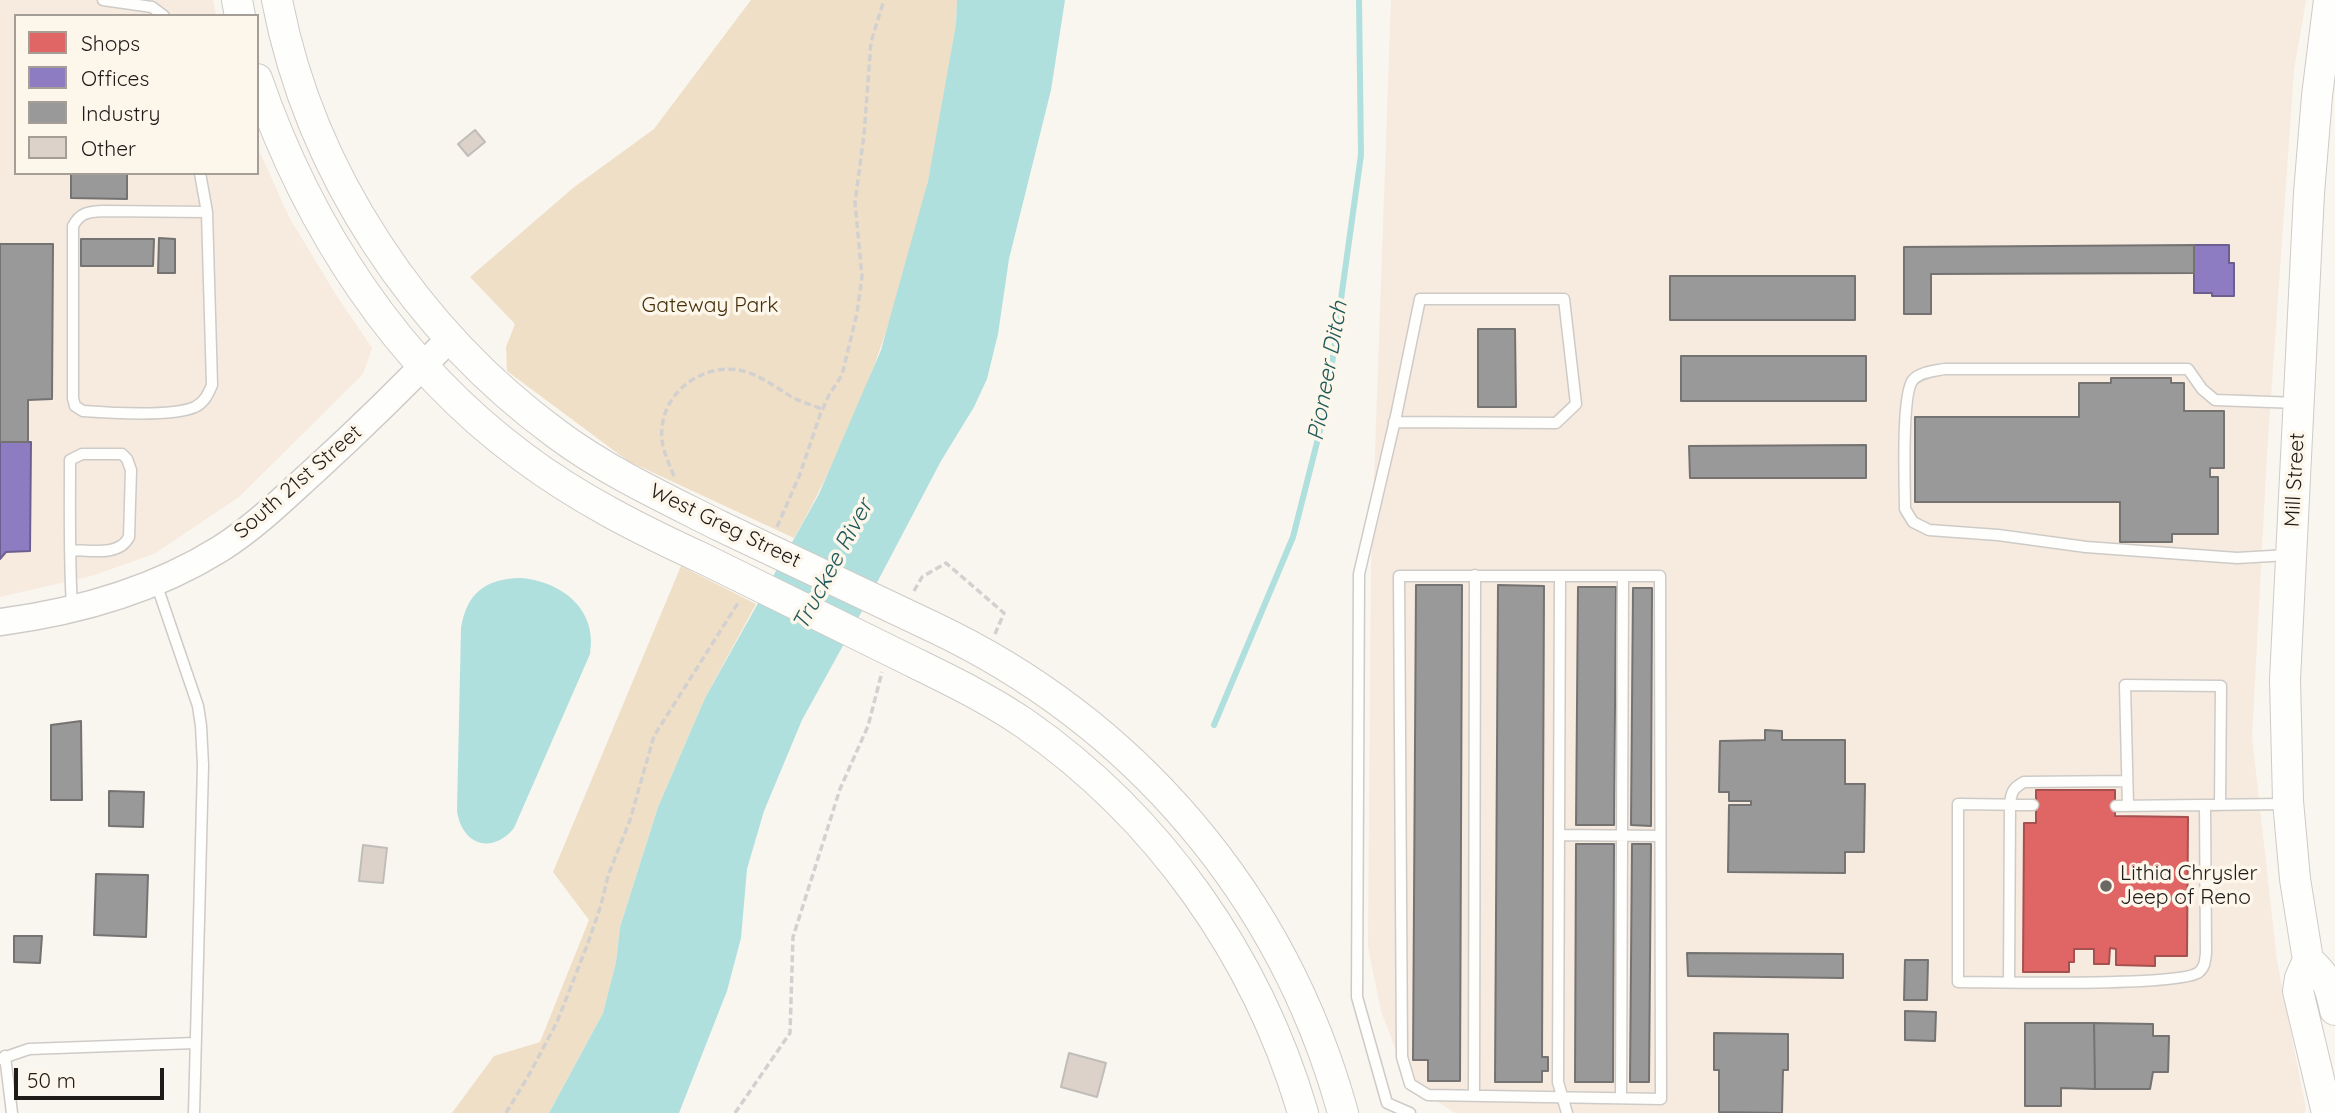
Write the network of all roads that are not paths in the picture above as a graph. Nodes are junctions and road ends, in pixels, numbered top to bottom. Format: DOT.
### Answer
graph roads {
  1 [pos="103,0"];
  2 [pos="265,0"];
  3 [pos="277,0"];
  4 [pos="2329,0"];
  5 [pos="161,14"];
  6 [pos="289,50"];
  7 [pos="259,84"];
  8 [pos="200,175"];
  9 [pos="207,212"];
  10 [pos="451,337"];
  11 [pos="424,366"];
  12 [pos="2299,402"];
  13 [pos="1394,422"];
  14 [pos="70,550"];
  15 [pos="2291,555"];
  16 [pos="1475,575"];
  17 [pos="1560,576"];
  18 [pos="1623,576"];
  19 [pos="155,581"];
  20 [pos="72,610"];
  21 [pos="0,622"];
  22 [pos="2127,781"];
  23 [pos="2288,804"];
  24 [pos="2010,805"];
  25 [pos="2033,805"];
  26 [pos="2205,805"];
  27 [pos="2220,805"];
  28 [pos="1559,835"];
  29 [pos="1622,836"];
  30 [pos="1660,836"];
  31 [pos="2308,960"];
  32 [pos="2009,982"];
  33 [pos="2334,1005"];
  34 [pos="195,1043"];
  35 [pos="2,1058"];
  36 [pos="1474,1096"];
  37 [pos="1562,1097"];
  38 [pos="1621,1098"];
  39 [pos="12,1113"];
  40 [pos="194,1113"];
  41 [pos="1303,1113"];
  42 [pos="1343,1113"];
  43 [pos="1410,1113"];
  44 [pos="1567,1113"];
  45 [pos="2327,1113"];
  1 -- 5 [label="lane"];
  2 -- 6 [label="main road"];
  3 -- 6 [label="main road, West Greg Street"];
  4 -- 12 [label="main road, Mill Street"];
  6 -- 10 [label="main road, West Greg Street"];
  7 -- 11 [label="main road, West Greg Street"];
  8 -- 9 [label="lane"];
  9 -- 9 [label="lane"];
  10 -- 11 [label="street, South 21st Street"];
  10 -- 42 [label="main road, West Greg Street, bridge"];
  11 -- 19 [label="street, South 21st Street"];
  11 -- 41 [label="main road, West Greg Street, bridge"];
  12 -- 15 [label="main road, Mill Street"];
  12 -- 15 [label="lane"];
  13 -- 13 [label="lane"];
  13 -- 43 [label="lane"];
  14 -- 14 [label="lane"];
  14 -- 20 [label="lane"];
  15 -- 23 [label="main road, Mill Street"];
  16 -- 17 [label="lane"];
  16 -- 36 [label="lane"];
  16 -- 36 [label="lane"];
  17 -- 18 [label="lane"];
  17 -- 28 [label="lane"];
  18 -- 29 [label="lane"];
  18 -- 30 [label="lane"];
  19 -- 20 [label="street, South 21st Street"];
  19 -- 34 [label="lane"];
  20 -- 21 [label="street, South 21st Street"];
  22 -- 24 [label="lane"];
  22 -- 26 [label="lane"];
  22 -- 27 [label="lane"];
  23 -- 27 [label="lane"];
  23 -- 31 [label="main road, Mill Street"];
  24 -- 25 [label="lane"];
  24 -- 32 [label="lane"];
  24 -- 32 [label="lane"];
  26 -- 27 [label="lane"];
  26 -- 32 [label="lane"];
  28 -- 29 [label="lane"];
  28 -- 37 [label="lane"];
  29 -- 30 [label="lane"];
  29 -- 38 [label="lane"];
  30 -- 38 [label="lane"];
  31 -- 33 [label="main road, Mill Street"];
  31 -- 45 [label="main road, Mill Street"];
  34 -- 35 [label="lane"];
  34 -- 40 [label="lane"];
  35 -- 39 [label="lane"];
  36 -- 37 [label="lane"];
  37 -- 38 [label="lane"];
  37 -- 44 [label="lane"];
}
